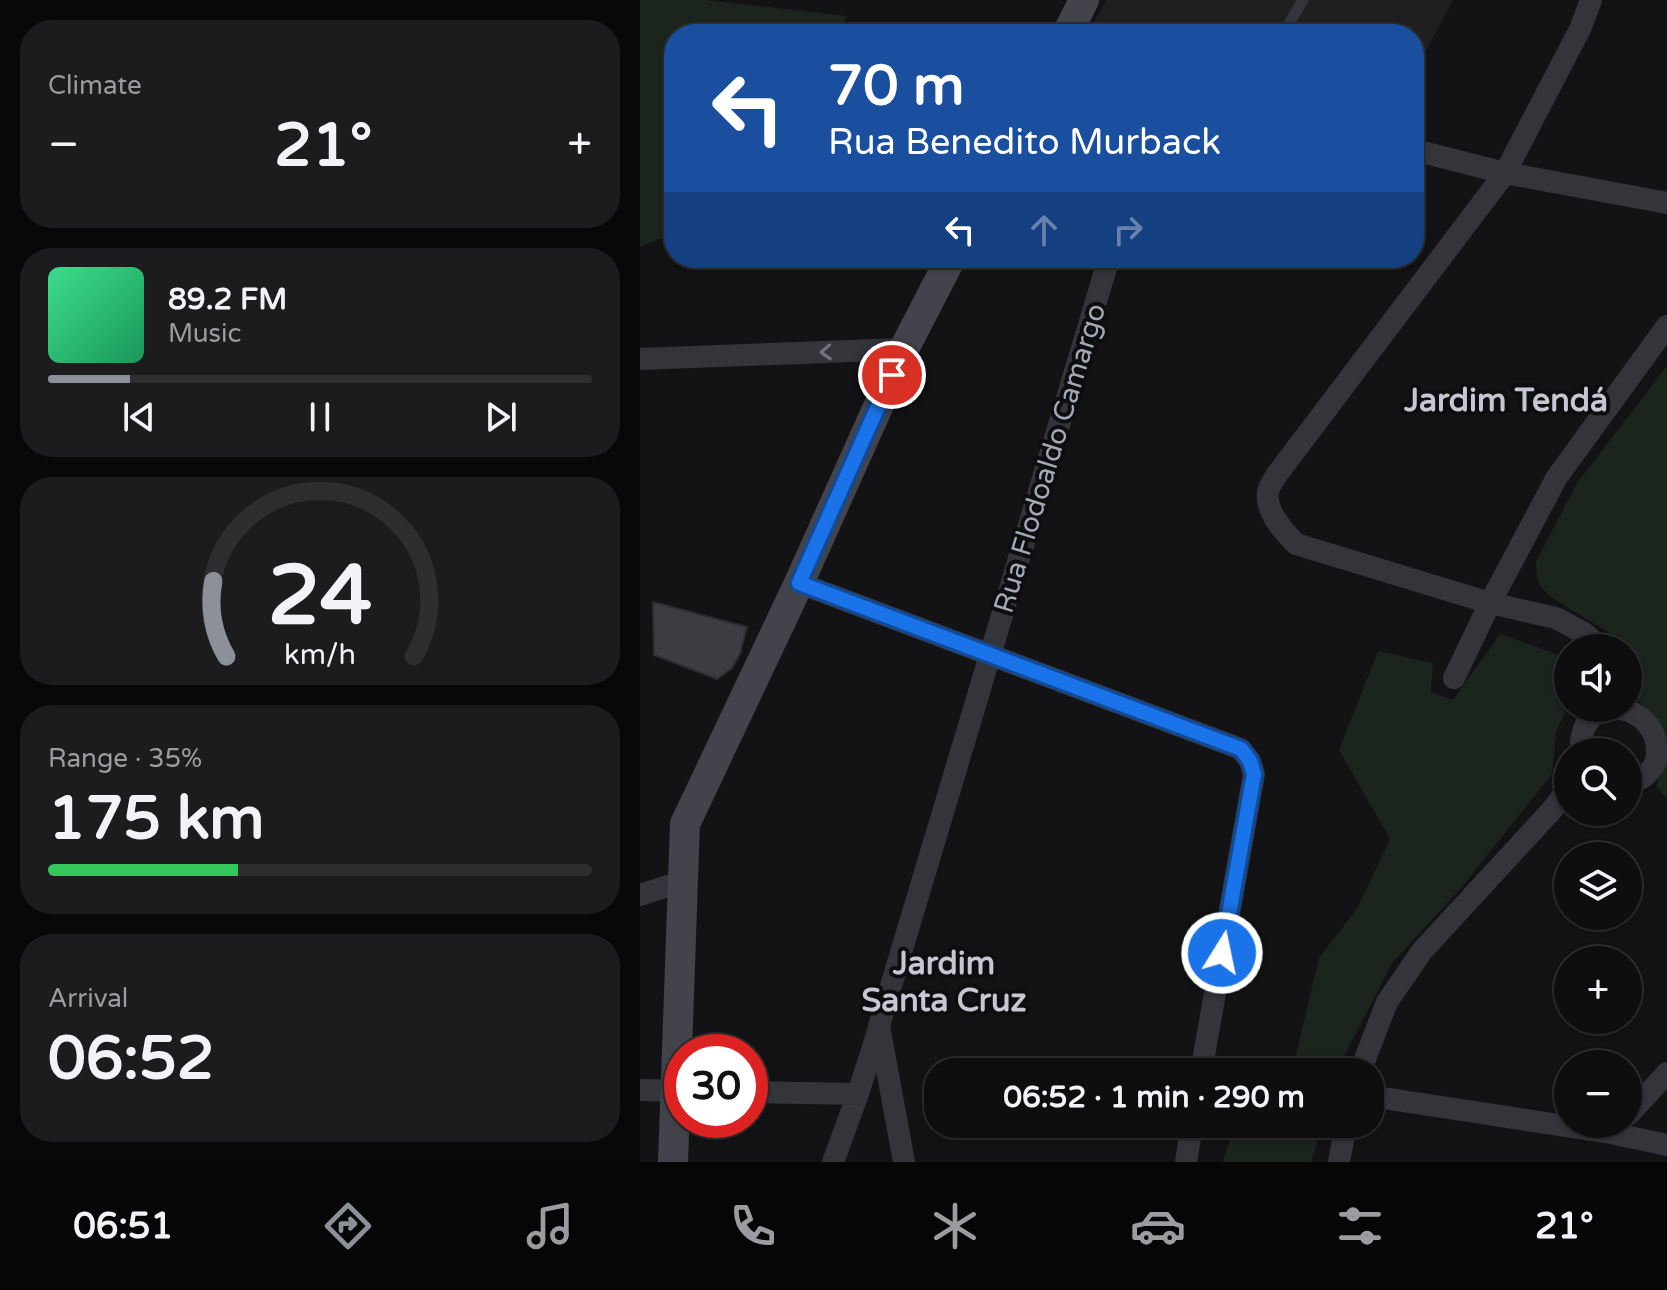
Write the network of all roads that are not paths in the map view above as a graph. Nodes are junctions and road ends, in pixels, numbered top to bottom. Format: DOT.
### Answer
graph roads {
  1 [pos="1084,0"];
  2 [pos="1303,0"];
  3 [pos="1591,0"];
  4 [pos="1072,24"];
  5 [pos="1289,24"];
  6 [pos="1424,153"];
  7 [pos="1505,173"];
  8 [pos="1667,203"];
  9 [pos="946,268"];
  10 [pos="1106,268"];
  11 [pos="1667,326"];
  12 [pos="904,349"];
  13 [pos="640,359"];
  14 [pos="799,583"];
  15 [pos="1490,603"];
  16 [pos="1585,634"];
  17 [pos="990,656"];
  18 [pos="1454,678"];
  19 [pos="1642,715"];
  20 [pos="1642,778"];
  21 [pos="1554,807"];
  22 [pos="683,881"];
  23 [pos="640,895"];
  24 [pos="879,1026"];
  25 [pos="679,1034"];
  26 [pos="1203,1058"];
  27 [pos="1365,1058"];
  28 [pos="1667,1073"];
  29 [pos="640,1090"];
  30 [pos="664,1090"];
  31 [pos="768,1092"];
  32 [pos="858,1094"];
  33 [pos="1384,1098"];
  34 [pos="1642,1100"];
  35 [pos="1554,1121"];
  36 [pos="1642,1137"];
  37 [pos="675,1138"];
  38 [pos="1190,1138"];
  39 [pos="1343,1138"];
  40 [pos="1667,1145"];
  41 [pos="673,1162"];
  42 [pos="833,1162"];
  43 [pos="904,1162"];
  44 [pos="1186,1162"];
  45 [pos="1339,1162"];
  1 -- 4 [label="street"];
  2 -- 5 [label="lane"];
  3 -- 7 [label="street"];
  6 -- 7 [label="street"];
  7 -- 8 [label="street"];
  7 -- 15 [label="street"];
  9 -- 12 [label="street"];
  10 -- 17 [label="street, Rua Flodoaldo Camargo"];
  11 -- 15 [label="street"];
  12 -- 13 [label="street, one-way"];
  12 -- 14 [label="street"];
  14 -- 17 [label="street"];
  14 -- 22 [label="street"];
  15 -- 16 [label="street"];
  15 -- 18 [label="street"];
  17 -- 24 [label="street, Rua Flodoaldo Camargo"];
  17 -- 26 [label="street"];
  19 -- 20 [label="street"];
  21 -- 27 [label="street"];
  22 -- 23 [label="street"];
  22 -- 25 [label="street"];
  24 -- 32 [label="street, Rua Flodoaldo Camargo"];
  24 -- 43 [label="street, Rua Flodoaldo Camargo"];
  28 -- 34 [label="street"];
  29 -- 30 [label="street"];
  31 -- 32 [label="street"];
  32 -- 42 [label="street, Rua Flodoaldo Camargo"];
  33 -- 35 [label="street"];
  36 -- 40 [label="street"];
  37 -- 41 [label="street"];
  38 -- 44 [label="street"];
  39 -- 45 [label="street"];
}
